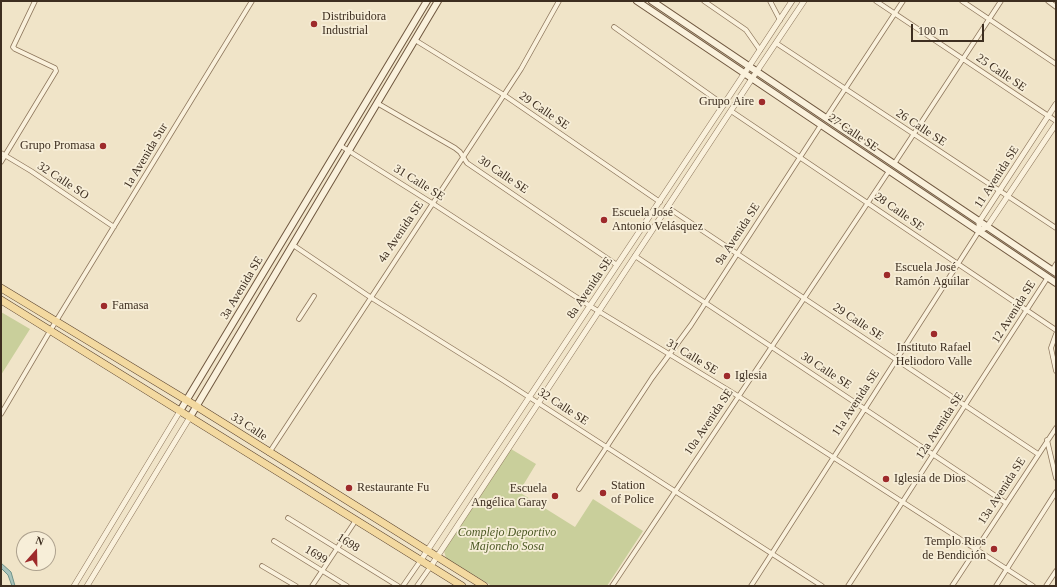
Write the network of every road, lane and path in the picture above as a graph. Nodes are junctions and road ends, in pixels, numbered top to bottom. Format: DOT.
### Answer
graph roads {
  1 [pos="35,1"];
  2 [pos="252,1"];
  3 [pos="427,1"];
  4 [pos="438,1"];
  5 [pos="559,1"];
  6 [pos="637,1"];
  7 [pos="652,1"];
  8 [pos="704,1"];
  9 [pos="770,1"];
  10 [pos="792,1"];
  11 [pos="804,1"];
  12 [pos="876,1"];
  13 [pos="903,1"];
  14 [pos="962,1"];
  15 [pos="1001,1"];
  16 [pos="1048,1"];
  17 [pos="1056,7"];
  18 [pos="894,13"];
  19 [pos="989,19"];
  20 [pos="780,20"];
  21 [pos="614,27"];
  22 [pos="415,40"];
  23 [pos="776,43"];
  24 [pos="760,50"];
  25 [pos="963,59"];
  26 [pos="1056,64"];
  27 [pos="750,66"];
  28 [pos="757,71"];
  29 [pos="745,74"];
  30 [pos="752,78"];
  31 [pos="845,89"];
  32 [pos="504,95"];
  33 [pos="377,103"];
  34 [pos="1056,104"];
  35 [pos="724,105"];
  36 [pos="730,110"];
  37 [pos="1048,116"];
  38 [pos="826,118"];
  39 [pos="1056,123"];
  40 [pos="821,125"];
  41 [pos="913,135"];
  42 [pos="341,146"];
  43 [pos="349,151"];
  44 [pos="3,154"];
  45 [pos="800,157"];
  46 [pos="464,158"];
  47 [pos="1,162"];
  48 [pos="894,164"];
  49 [pos="889,171"];
  50 [pos="1000,191"];
  51 [pos="1008,197"];
  52 [pos="660,202"];
  53 [pos="432,203"];
  54 [pos="868,203"];
  55 [pos="667,207"];
  56 [pos="980,222"];
  57 [pos="114,227"];
  58 [pos="987,227"];
  59 [pos="1056,228"];
  60 [pos="979,231"];
  61 [pos="292,245"];
  62 [pos="737,254"];
  63 [pos="635,256"];
  64 [pos="957,264"];
  65 [pos="1056,264"];
  66 [pos="617,265"];
  67 [pos="1054,272"];
  68 [pos="1048,277"];
  69 [pos="1056,283"];
  70 [pos="1,288"];
  71 [pos="314,296"];
  72 [pos="370,297"];
  73 [pos="804,299"];
  74 [pos="1,300"];
  75 [pos="705,302"];
  76 [pos="590,306"];
  77 [pos="598,311"];
  78 [pos="1027,311"];
  79 [pos="299,319"];
  80 [pos="56,321"];
  81 [pos="1056,330"];
  82 [pos="50,331"];
  83 [pos="1056,334"];
  84 [pos="771,346"];
  85 [pos="670,354"];
  86 [pos="996,358"];
  87 [pos="896,360"];
  88 [pos="1056,371"];
  89 [pos="738,396"];
  90 [pos="530,397"];
  91 [pos="186,400"];
  92 [pos="538,403"];
  93 [pos="196,406"];
  94 [pos="965,406"];
  95 [pos="865,408"];
  96 [pos="180,411"];
  97 [pos="1,414"];
  98 [pos="190,417"];
  99 [pos="1056,428"];
  100 [pos="1048,440"];
  101 [pos="607,447"];
  102 [pos="269,453"];
  103 [pos="1038,454"];
  104 [pos="934,455"];
  105 [pos="833,458"];
  106 [pos="1056,478"];
  107 [pos="579,489"];
  108 [pos="675,491"];
  109 [pos="1056,492"];
  110 [pos="903,502"];
  111 [pos="1006,503"];
  112 [pos="288,518"];
  113 [pos="356,520"];
  114 [pos="274,541"];
  115 [pos="337,548"];
  116 [pos="976,550"];
  117 [pos="427,552"];
  118 [pos="772,554"];
  119 [pos="436,557"];
  120 [pos="421,560"];
  121 [pos="262,566"];
  122 [pos="430,566"];
  123 [pos="1007,570"];
  124 [pos="322,571"];
  125 [pos="1056,571"];
  126 [pos="458,585"];
  127 [pos="74,586"];
  128 [pos="87,586"];
  129 [pos="296,586"];
  130 [pos="312,586"];
  131 [pos="347,586"];
  132 [pos="398,586"];
  133 [pos="404,586"];
  134 [pos="417,586"];
  135 [pos="484,586"];
  136 [pos="612,586"];
  137 [pos="751,586"];
  138 [pos="822,586"];
  139 [pos="848,586"];
  140 [pos="952,586"];
  141 [pos="996,586"];
  142 [pos="1032,586"];
  143 [pos="1046,586"];
  1 -- 44 [label="street"];
  2 -- 57 [label="street, 1a Avenida Sur"];
  3 -- 42 [label="main road, 3a Avenida SE"];
  4 -- 22 [label="main road, 3a Avenida SE"];
  5 -- 32 [label="street, 4a Avenida SE"];
  6 -- 29 [label="main road, 27 Calle SE"];
  7 -- 27 [label="main road, 27 Calle SE"];
  8 -- 24 [label="street"];
  9 -- 20 [label="street"];
  10 -- 20 [label="street, 8a Avenida SE"];
  11 -- 23 [label="street, 8a Avenida SE"];
  12 -- 18 [label="street, 25 Calle SE"];
  13 -- 18 [label="street"];
  14 -- 19 [label="street"];
  15 -- 19 [label="street"];
  16 -- 17 [label="street"];
  18 -- 25 [label="street, 25 Calle SE"];
  18 -- 31 [label="street"];
  19 -- 25 [label="street"];
  19 -- 26 [label="street"];
  20 -- 24 [label="street, 8a Avenida SE"];
  21 -- 35 [label="street"];
  22 -- 32 [label="street, 29 Calle SE"];
  22 -- 33 [label="main road, 3a Avenida SE"];
  23 -- 28 [label="street, 8a Avenida SE"];
  23 -- 31 [label="street, 26 Calle SE"];
  24 -- 27 [label="street, 8a Avenida SE"];
  25 -- 37 [label="street, 25 Calle SE"];
  25 -- 41 [label="street"];
  27 -- 28 [label="main road, 27 Calle SE"];
  27 -- 29 [label="street, 8a Avenida SE"];
  28 -- 30 [label="street, 8a Avenida SE"];
  28 -- 38 [label="main road, 27 Calle SE"];
  29 -- 30 [label="main road, 27 Calle SE"];
  29 -- 35 [label="street, 8a Avenida SE"];
  30 -- 36 [label="street, 8a Avenida SE"];
  30 -- 40 [label="main road, 27 Calle SE"];
  31 -- 38 [label="street"];
  31 -- 41 [label="street, 26 Calle SE"];
  32 -- 46 [label="street, 4a Avenida SE"];
  32 -- 52 [label="street, 29 Calle SE"];
  33 -- 43 [label="main road, 3a Avenida SE"];
  33 -- 46 [label="street, 30 Calle SE"];
  34 -- 37 [label="street, 11 Avenida SE"];
  35 -- 52 [label="street, 8a Avenida SE"];
  36 -- 45 [label="street, 28 Calle SE"];
  36 -- 55 [label="street, 8a Avenida SE"];
  37 -- 39 [label="street, 25 Calle SE"];
  37 -- 50 [label="street, 11 Avenida SE"];
  38 -- 48 [label="main road, 27 Calle SE"];
  39 -- 51 [label="street, 11 Avenida SE"];
  40 -- 45 [label="street, 9a Avenida SE"];
  40 -- 49 [label="main road, 27 Calle SE"];
  41 -- 48 [label="street"];
  41 -- 50 [label="street, 26 Calle SE"];
  42 -- 43 [label="street, 31 Calle SE"];
  42 -- 91 [label="main road, 3a Avenida SE"];
  43 -- 53 [label="street, 31 Calle SE"];
  43 -- 61 [label="main road, 3a Avenida SE"];
  44 -- 47 [label="street"];
  44 -- 57 [label="street, 32 Calle SO"];
  45 -- 54 [label="street, 28 Calle SE"];
  45 -- 62 [label="street, 9a Avenida SE"];
  46 -- 53 [label="street, 4a Avenida SE"];
  46 -- 66 [label="street, 30 Calle SE"];
  48 -- 56 [label="main road, 27 Calle SE"];
  49 -- 54 [label="street, 10a Avenida SE"];
  49 -- 60 [label="main road, 27 Calle SE"];
  50 -- 51 [label="street, 26 Calle SE"];
  50 -- 56 [label="street, 11 Avenida SE"];
  51 -- 58 [label="street, 11 Avenida SE"];
  51 -- 59 [label="street, 26 Calle SE"];
  52 -- 66 [label="street, 8a Avenida SE"];
  53 -- 72 [label="street, 4a Avenida SE"];
  53 -- 76 [label="street, 31 Calle SE"];
  54 -- 64 [label="street, 28 Calle SE"];
  54 -- 73 [label="street, 10a Avenida SE"];
  55 -- 62 [label="street, 29 Calle SE"];
  55 -- 63 [label="street, 8a Avenida SE"];
  56 -- 58 [label="main road, 27 Calle SE"];
  56 -- 60 [label="street, 11 Avenida SE"];
  57 -- 80 [label="street, 1a Avenida Sur"];
  58 -- 60 [label="street, 11 Avenida SE"];
  58 -- 67 [label="main road, 27 Calle SE"];
  60 -- 64 [label="street, 11a Avenida SE"];
  60 -- 68 [label="main road, 27 Calle SE"];
  61 -- 72 [label="street, 32 Calle SE"];
  61 -- 93 [label="main road, 3a Avenida SE"];
  62 -- 73 [label="street, 29 Calle SE"];
  62 -- 75 [label="street, 9a Avenida SE"];
  63 -- 75 [label="street, 30 Calle SE"];
  63 -- 77 [label="street, 8a Avenida SE"];
  64 -- 78 [label="street, 28 Calle SE"];
  64 -- 87 [label="street, 11a Avenida SE"];
  65 -- 67 [label="street"];
  66 -- 76 [label="street, 8a Avenida SE"];
  68 -- 69 [label="main road, 27 Calle SE"];
  68 -- 78 [label="street, 12 Avenida SE"];
  70 -- 80 [label="main road, 33 Calle"];
  71 -- 79 [label="street"];
  72 -- 90 [label="street, 32 Calle SE"];
  72 -- 102 [label="street, 4a Avenida SE"];
  73 -- 84 [label="street, 10a Avenida SE"];
  73 -- 87 [label="street, 29 Calle SE"];
  74 -- 82 [label="main road, 33 Calle"];
  75 -- 84 [label="street, 30 Calle SE"];
  75 -- 85 [label="street, 9a Avenida SE"];
  76 -- 77 [label="street, 31 Calle SE"];
  76 -- 90 [label="street, 8a Avenida SE"];
  77 -- 85 [label="street, 31 Calle SE"];
  77 -- 92 [label="street, 8a Avenida SE"];
  78 -- 81 [label="street, 28 Calle SE"];
  78 -- 86 [label="street, 12 Avenida SE"];
  80 -- 82 [label="street, 1a Avenida Sur"];
  80 -- 91 [label="main road, 33 Calle"];
  82 -- 96 [label="main road, 33 Calle"];
  82 -- 97 [label="street, 1a Avenida Sur"];
  83 -- 88 [label="street"];
  84 -- 89 [label="street, 10a Avenida SE"];
  84 -- 95 [label="street, 30 Calle SE"];
  85 -- 89 [label="street, 31 Calle SE"];
  85 -- 101 [label="street, 9a Avenida SE"];
  86 -- 94 [label="street, 12a Avenida SE"];
  87 -- 94 [label="street, 29 Calle SE"];
  87 -- 95 [label="street, 11a Avenida SE"];
  89 -- 105 [label="street, 31 Calle SE"];
  89 -- 108 [label="street, 10a Avenida SE"];
  90 -- 92 [label="street, 32 Calle SE"];
  90 -- 117 [label="street, 8a Avenida SE"];
  91 -- 93 [label="main road, 33 Calle"];
  91 -- 96 [label="main road, 3a Avenida SE"];
  92 -- 101 [label="street, 32 Calle SE"];
  92 -- 119 [label="street, 8a Avenida SE"];
  93 -- 98 [label="main road, 3a Avenida SE"];
  93 -- 102 [label="main road, 33 Calle"];
  94 -- 103 [label="street, 29 Calle SE"];
  94 -- 104 [label="street, 12a Avenida SE"];
  95 -- 104 [label="street, 30 Calle SE"];
  95 -- 105 [label="street, 11a Avenida SE"];
  96 -- 98 [label="main road, 33 Calle"];
  96 -- 127 [label="street, 3a Avenida SE"];
  98 -- 113 [label="main road, 33 Calle"];
  98 -- 128 [label="street, 3a Avenida SE"];
  99 -- 100 [label="street, 13a Avenida SE"];
  100 -- 103 [label="street, 13a Avenida SE"];
  100 -- 106 [label="street"];
  101 -- 107 [label="street"];
  101 -- 108 [label="street, 32 Calle SE"];
  102 -- 117 [label="main road, 33 Calle"];
  103 -- 111 [label="street, 13a Avenida SE"];
  104 -- 110 [label="street, 12a Avenida SE"];
  104 -- 111 [label="street, 30 Calle SE"];
  105 -- 110 [label="street, 31 Calle SE"];
  105 -- 118 [label="street, 11a Avenida SE"];
  108 -- 118 [label="street, 32 Calle SE"];
  108 -- 136 [label="street, 10a Avenida SE"];
  109 -- 123 [label="street"];
  110 -- 116 [label="street, 31 Calle SE"];
  110 -- 139 [label="street, 12a Avenida SE"];
  111 -- 116 [label="street, 13a Avenida SE"];
  112 -- 115 [label="street, 1698"];
  113 -- 115 [label="street"];
  113 -- 120 [label="main road, 33 Calle"];
  114 -- 124 [label="street, 1699"];
  115 -- 124 [label="street"];
  115 -- 132 [label="street, 1698"];
  116 -- 123 [label="street, 31 Calle SE"];
  116 -- 140 [label="street, 13a Avenida SE"];
  117 -- 119 [label="main road, 33 Calle"];
  117 -- 120 [label="street, 8a Avenida SE"];
  118 -- 137 [label="street, 11a Avenida SE"];
  118 -- 138 [label="street, 32 Calle SE"];
  119 -- 122 [label="street, 8a Avenida SE"];
  119 -- 135 [label="main road, 33 Calle"];
  120 -- 122 [label="main road, 33 Calle"];
  120 -- 133 [label="street, 8a Avenida SE"];
  121 -- 129 [label="street"];
  122 -- 126 [label="main road, 33 Calle"];
  122 -- 134 [label="street, 8a Avenida SE"];
  123 -- 141 [label="street"];
  123 -- 142 [label="street, 31 Calle SE"];
  124 -- 130 [label="street"];
  124 -- 131 [label="street, 1699"];
  125 -- 143 [label="street"];
}
